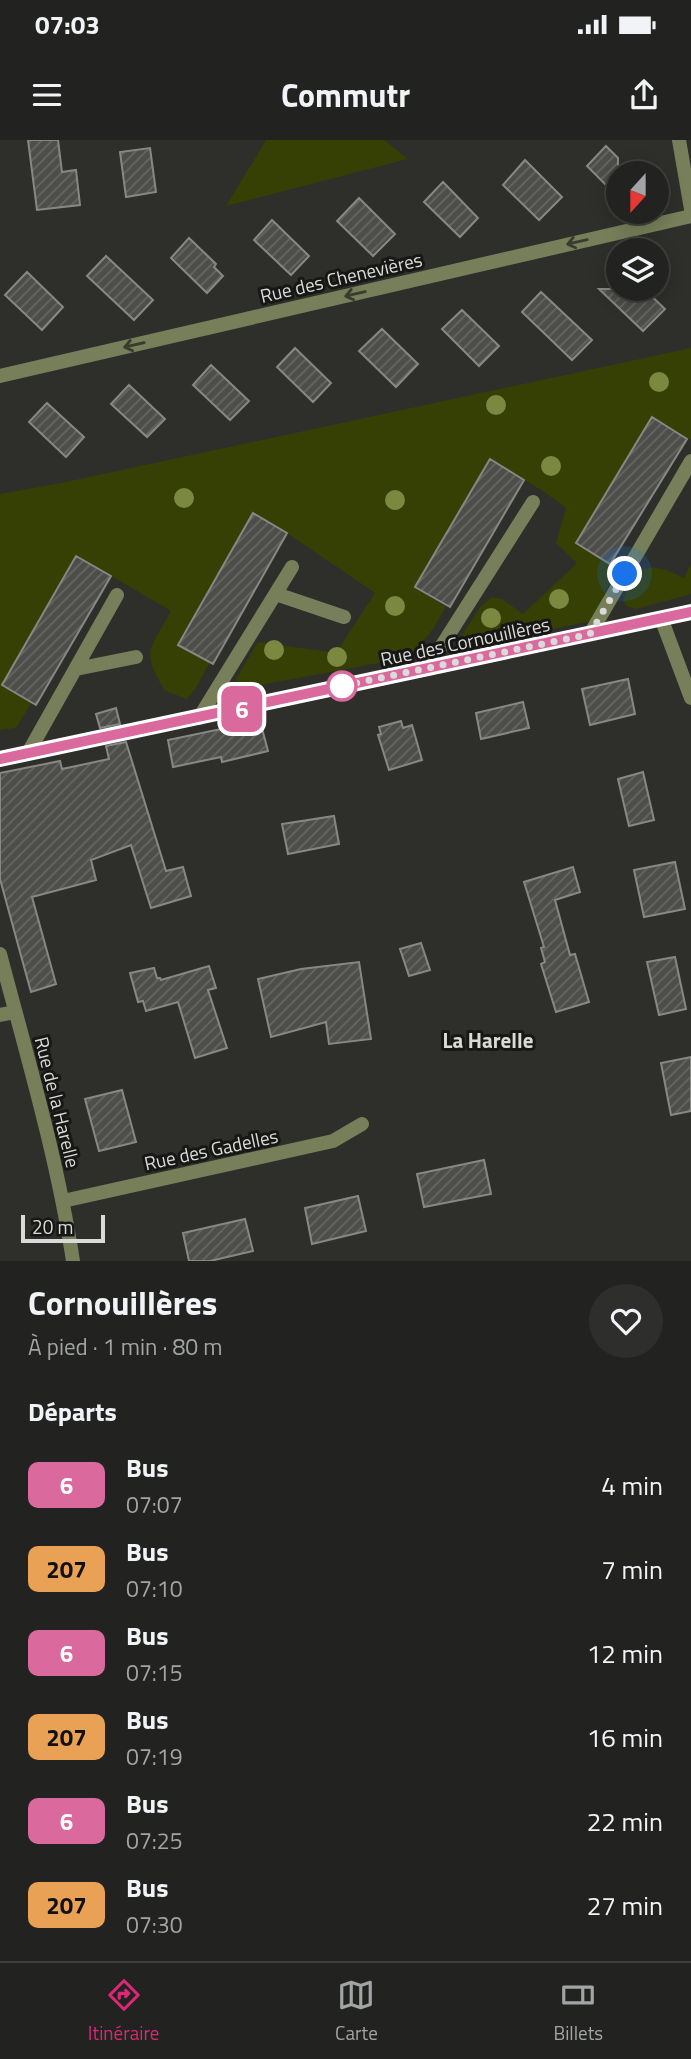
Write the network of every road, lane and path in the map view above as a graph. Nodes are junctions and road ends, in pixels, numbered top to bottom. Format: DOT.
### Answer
graph roads {
  1 [pos="679,140"];
  2 [pos="691,209"];
  3 [pos="691,216"];
  4 [pos="0,376"];
  5 [pos="691,461"];
  6 [pos="533,502"];
  7 [pos="292,567"];
  8 [pos="276,594"];
  9 [pos="117,595"];
  10 [pos="691,612"];
  11 [pos="344,617"];
  12 [pos="662,618"];
  13 [pos="590,634"];
  14 [pos="136,657"];
  15 [pos="76,669"];
  16 [pos="427,669"];
  17 [pos="691,698"];
  18 [pos="199,718"];
  19 [pos="28,753"];
  20 [pos="0,759"];
  21 [pos="0,954"];
  22 [pos="15,1012"];
  23 [pos="0,1015"];
  24 [pos="362,1124"];
  25 [pos="63,1201"];
  26 [pos="73,1261"];
  1 -- 2 [label="street"];
  3 -- 4 [label="street, Rue des Chenevières, one-way"];
  5 -- 13 [label="street"];
  6 -- 16 [label="street"];
  7 -- 8 [label="street"];
  8 -- 11 [label="street"];
  8 -- 18 [label="street"];
  9 -- 15 [label="street"];
  10 -- 12 [label="street, Rue des Cornouillères"];
  12 -- 13 [label="street, Rue des Cornouillères"];
  12 -- 17 [label="street"];
  13 -- 16 [label="street, Rue des Cornouillères"];
  14 -- 15 [label="street"];
  15 -- 19 [label="street"];
  16 -- 18 [label="street, Rue des Cornouillères"];
  18 -- 19 [label="street, Rue des Cornouillères"];
  19 -- 20 [label="street, Rue des Cornouillères"];
  21 -- 22 [label="street, Rue de la Harelle"];
  22 -- 23 [label="street"];
  22 -- 25 [label="street, Rue de la Harelle"];
  24 -- 25 [label="street, Rue des Gadelles"];
  25 -- 26 [label="street, Rue de la Harelle"];
}
